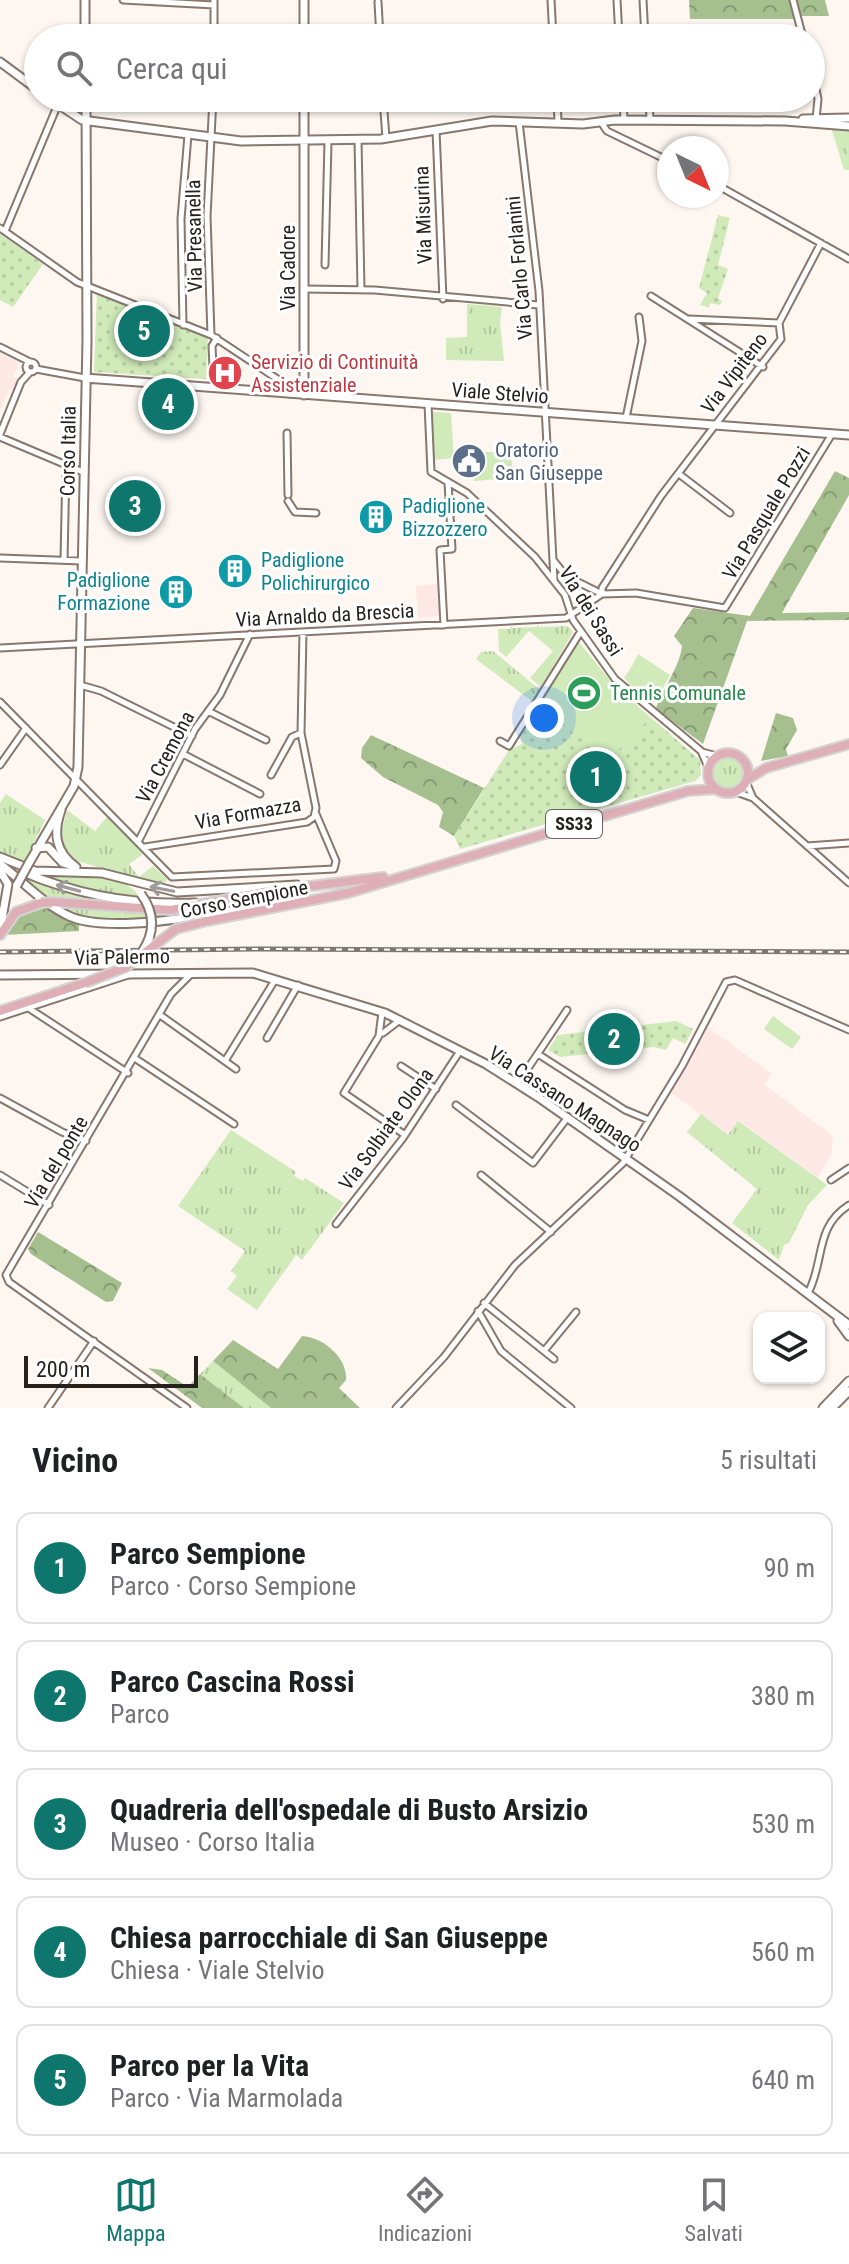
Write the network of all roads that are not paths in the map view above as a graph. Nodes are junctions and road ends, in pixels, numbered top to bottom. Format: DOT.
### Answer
graph roads {
  1 [pos="85,0"];
  2 [pos="123,0"];
  3 [pos="304,0"];
  4 [pos="551,0"];
  5 [pos="617,0"];
  6 [pos="643,0"];
  7 [pos="793,0"];
  8 [pos="214,2"];
  9 [pos="378,2"];
  10 [pos="85,24"];
  11 [pos="214,24"];
  12 [pos="304,24"];
  13 [pos="379,24"];
  14 [pos="552,24"];
  15 [pos="618,24"];
  16 [pos="644,24"];
  17 [pos="799,24"];
  18 [pos="0,62"];
  19 [pos="24,80"];
  20 [pos="54,112"];
  21 [pos="72,112"];
  22 [pos="86,112"];
  23 [pos="213,112"];
  24 [pos="304,112"];
  25 [pos="384,112"];
  26 [pos="558,112"];
  27 [pos="624,112"];
  28 [pos="650,112"];
  29 [pos="817,112"];
  30 [pos="849,118"];
  31 [pos="86,120"];
  32 [pos="624,120"];
  33 [pos="650,120"];
  34 [pos="816,120"];
  35 [pos="519,122"];
  36 [pos="601,122"];
  37 [pos="558,123"];
  38 [pos="849,126"];
  39 [pos="436,130"];
  40 [pos="188,135"];
  41 [pos="212,138"];
  42 [pos="386,138"];
  43 [pos="358,140"];
  44 [pos="304,141"];
  45 [pos="328,141"];
  46 [pos="657,155"];
  47 [pos="729,192"];
  48 [pos="3,229"];
  49 [pos="821,243"];
  50 [pos="849,259"];
  51 [pos="325,265"];
  52 [pos="87,285"];
  53 [pos="304,289"];
  54 [pos="361,289"];
  55 [pos="651,296"];
  56 [pos="443,299"];
  57 [pos="539,305"];
  58 [pos="639,317"];
  59 [pos="686,319"];
  60 [pos="779,323"];
  61 [pos="183,325"];
  62 [pos="214,336"];
  63 [pos="0,347"];
  64 [pos="763,367"];
  65 [pos="33,370"];
  66 [pos="272,376"];
  67 [pos="85,378"];
  68 [pos="214,388"];
  69 [pos="276,393"];
  70 [pos="290,394"];
  71 [pos="304,395"];
  72 [pos="428,404"];
  73 [pos="545,412"];
  74 [pos="626,418"];
  75 [pos="716,425"];
  76 [pos="287,433"];
  77 [pos="832,434"];
  78 [pos="849,435"];
  79 [pos="0,436"];
  80 [pos="66,466"];
  81 [pos="83,472"];
  82 [pos="679,474"];
  83 [pos="448,482"];
  84 [pos="316,513"];
  85 [pos="730,513"];
  86 [pos="552,552"];
  87 [pos="535,557"];
  88 [pos="0,558"];
  89 [pos="64,560"];
  90 [pos="553,560"];
  91 [pos="82,561"];
  92 [pos="568,577"];
  93 [pos="554,581"];
  94 [pos="602,594"];
  95 [pos="572,616"];
  96 [pos="444,625"];
  97 [pos="581,631"];
  98 [pos="303,632"];
  99 [pos="237,634"];
  100 [pos="251,634"];
  101 [pos="80,644"];
  102 [pos="0,648"];
  103 [pos="244,648"];
  104 [pos="79,684"];
  105 [pos="0,702"];
  106 [pos="208,711"];
  107 [pos="26,728"];
  108 [pos="301,733"];
  109 [pos="192,736"];
  110 [pos="266,740"];
  111 [pos="500,741"];
  112 [pos="849,744"];
  113 [pos="701,751"];
  114 [pos="183,754"];
  115 [pos="717,756"];
  116 [pos="746,764"];
  117 [pos="0,765"];
  118 [pos="766,768"];
  119 [pos="708,771"];
  120 [pos="271,775"];
  121 [pos="77,777"];
  122 [pos="747,781"];
  123 [pos="695,789"];
  124 [pos="715,789"];
  125 [pos="736,792"];
  126 [pos="260,794"];
  127 [pos="753,798"];
  128 [pos="65,801"];
  129 [pos="316,814"];
  130 [pos="139,840"];
  131 [pos="849,843"];
  132 [pos="807,846"];
  133 [pos="145,847"];
  134 [pos="36,848"];
  135 [pos="0,860"];
  136 [pos="76,867"];
  137 [pos="0,871"];
  138 [pos="415,871"];
  139 [pos="91,872"];
  140 [pos="111,875"];
  141 [pos="378,882"];
  142 [pos="343,883"];
  143 [pos="849,883"];
  144 [pos="213,902"];
  145 [pos="3,910"];
  146 [pos="0,932"];
  147 [pos="136,960"];
  148 [pos="198,972"];
  149 [pos="244,972"];
  150 [pos="131,973"];
  151 [pos="176,973"];
  152 [pos="0,975"];
  153 [pos="276,978"];
  154 [pos="298,985"];
  155 [pos="171,994"];
  156 [pos="29,1009"];
  157 [pos="567,1010"];
  158 [pos="0,1011"];
  159 [pos="382,1012"];
  160 [pos="160,1015"];
  161 [pos="0,1017"];
  162 [pos="400,1020"];
  163 [pos="849,1030"];
  164 [pos="379,1036"];
  165 [pos="267,1038"];
  166 [pos="460,1051"];
  167 [pos="538,1054"];
  168 [pos="136,1059"];
  169 [pos="225,1061"];
  170 [pos="401,1066"];
  171 [pos="236,1069"];
  172 [pos="128,1073"];
  173 [pos="518,1083"];
  174 [pos="436,1089"];
  175 [pos="0,1098"];
  176 [pos="456,1105"];
  177 [pos="568,1117"];
  178 [pos="649,1120"];
  179 [pos="234,1124"];
  180 [pos="405,1135"];
  181 [pos="86,1141"];
  182 [pos="626,1158"];
  183 [pos="849,1168"];
  184 [pos="0,1175"];
  185 [pos="481,1175"];
  186 [pos="831,1180"];
  187 [pos="49,1205"];
  188 [pos="849,1205"];
  189 [pos="336,1224"];
  190 [pos="551,1232"];
  191 [pos="808,1293"];
  192 [pos="484,1303"];
  193 [pos="478,1311"];
  194 [pos="576,1312"];
  195 [pos="835,1315"];
  196 [pos="849,1325"];
  197 [pos="849,1336"];
  198 [pos="91,1338"];
  199 [pos="544,1351"];
  200 [pos="554,1359"];
  201 [pos="849,1381"];
  202 [pos="849,1391"];
  203 [pos="48,1408"];
  204 [pos="187,1408"];
  205 [pos="396,1408"];
  206 [pos="571,1408"];
  207 [pos="823,1408"];
  208 [pos="832,1408"];
  1 -- 10 [label="street"];
  2 -- 8 [label="street"];
  3 -- 12 [label="street"];
  4 -- 14 [label="street"];
  5 -- 15 [label="street"];
  6 -- 16 [label="street"];
  7 -- 17 [label="street"];
  8 -- 11 [label="street"];
  9 -- 13 [label="street"];
  18 -- 19 [label="street"];
  20 -- 48 [label="street"];
  21 -- 31 [label="street"];
  22 -- 31 [label="street, Corso Italia"];
  23 -- 41 [label="street, Via Presanella"];
  24 -- 44 [label="street, Via Cadore"];
  25 -- 42 [label="street"];
  26 -- 37 [label="street"];
  27 -- 32 [label="street"];
  28 -- 33 [label="street"];
  29 -- 34 [label="street"];
  30 -- 34 [label="street"];
  31 -- 40 [label="street"];
  31 -- 52 [label="street, Corso Italia"];
  32 -- 33 [label="street"];
  32 -- 36 [label="street"];
  33 -- 34 [label="street"];
  34 -- 38 [label="street"];
  35 -- 37 [label="street"];
  35 -- 39 [label="street"];
  35 -- 57 [label="street, Via Carlo Forlanini"];
  36 -- 37 [label="street"];
  36 -- 46 [label="street"];
  39 -- 42 [label="street"];
  39 -- 56 [label="street, Via Misurina"];
  40 -- 41 [label="street"];
  40 -- 61 [label="street"];
  41 -- 44 [label="street"];
  41 -- 62 [label="street, Via Presanella"];
  42 -- 43 [label="street"];
  43 -- 45 [label="street"];
  43 -- 54 [label="street"];
  44 -- 45 [label="street"];
  44 -- 53 [label="street, Via Cadore"];
  45 -- 51 [label="street"];
  47 -- 49 [label="street"];
  48 -- 52 [label="street"];
  49 -- 50 [label="street"];
  49 -- 60 [label="street, Via Vipiteno"];
  52 -- 61 [label="street"];
  52 -- 67 [label="street, Corso Italia"];
  53 -- 54 [label="street"];
  53 -- 71 [label="street, Via Cadore"];
  54 -- 56 [label="street"];
  55 -- 59 [label="street"];
  56 -- 57 [label="street"];
  57 -- 73 [label="street, Via Carlo Forlanini"];
  58 -- 74 [label="street"];
  59 -- 60 [label="street"];
  59 -- 64 [label="street"];
  60 -- 64 [label="street, Via Vipiteno"];
  61 -- 62 [label="street"];
  62 -- 66 [label="street"];
  62 -- 68 [label="street, Via Presanella"];
  63 -- 65 [label="street"];
  64 -- 75 [label="street, Via Vipiteno"];
  65 -- 67 [label="street"];
  65 -- 79 [label="street"];
  66 -- 69 [label="street"];
  66 -- 70 [label="street"];
  67 -- 68 [label="street, Viale Stelvio"];
  67 -- 81 [label="street, Corso Italia"];
  68 -- 69 [label="street, Viale Stelvio"];
  69 -- 70 [label="street, Viale Stelvio"];
  70 -- 71 [label="street, Viale Stelvio"];
  71 -- 72 [label="street, Viale Stelvio"];
  72 -- 73 [label="street, Viale Stelvio"];
  72 -- 83 [label="street, Via dei Sassi"];
  73 -- 74 [label="street, Viale Stelvio"];
  73 -- 86 [label="street, Via Carlo Forlanini"];
  74 -- 75 [label="street, Viale Stelvio"];
  75 -- 77 [label="street, Viale Stelvio"];
  75 -- 82 [label="street, Via Vipiteno"];
  76 -- 84 [label="street"];
  77 -- 78 [label="street, Viale Stelvio"];
  77 -- 94 [label="street, Via Pasquale Pozzi"];
  79 -- 80 [label="street"];
  80 -- 81 [label="street"];
  80 -- 89 [label="street"];
  81 -- 91 [label="street, Corso Italia"];
  82 -- 85 [label="street"];
  82 -- 94 [label="street, Via Vipiteno"];
  83 -- 87 [label="street, Via dei Sassi"];
  83 -- 96 [label="street"];
  86 -- 87 [label="street"];
  86 -- 90 [label="street, Via Carlo Forlanini"];
  87 -- 93 [label="street, Via dei Sassi"];
  88 -- 89 [label="street"];
  89 -- 91 [label="street"];
  90 -- 92 [label="street"];
  90 -- 93 [label="street, Via Carlo Forlanini"];
  91 -- 101 [label="street, Corso Italia"];
  92 -- 93 [label="street"];
  92 -- 94 [label="street"];
  93 -- 95 [label="street, Via dei Sassi"];
  94 -- 95 [label="street"];
  95 -- 96 [label="street, Via Arnaldo da Brescia"];
  95 -- 97 [label="street, Via dei Sassi"];
  96 -- 98 [label="street, Via Arnaldo da Brescia"];
  97 -- 111 [label="street"];
  97 -- 113 [label="street, Via dei Sassi"];
  98 -- 100 [label="street, Via Arnaldo da Brescia"];
  98 -- 108 [label="street, Via Formazza"];
  99 -- 100 [label="street, Via Arnaldo da Brescia"];
  99 -- 101 [label="street, Via Arnaldo da Brescia"];
  99 -- 103 [label="street"];
  100 -- 103 [label="street, Via Cremona"];
  101 -- 102 [label="street, Via Arnaldo da Brescia"];
  101 -- 104 [label="street, Corso Italia"];
  103 -- 106 [label="street, Via Cremona"];
  104 -- 109 [label="street"];
  104 -- 121 [label="street, Corso Italia"];
  105 -- 107 [label="street"];
  106 -- 109 [label="street, Via Cremona"];
  106 -- 110 [label="street"];
  107 -- 117 [label="street"];
  107 -- 121 [label="street"];
  108 -- 120 [label="street"];
  108 -- 129 [label="street, Via Formazza"];
  109 -- 114 [label="street, Via Cremona"];
  112 -- 118 [label="main road"];
  113 -- 115 [label="street, Via dei Sassi"];
  113 -- 119 [label="street, Via dei Sassi"];
  114 -- 126 [label="street"];
  114 -- 130 [label="street, Via Cremona"];
  115 -- 116 [label="main road"];
  115 -- 119 [label="main road"];
  116 -- 118 [label="main road"];
  116 -- 122 [label="main road"];
  118 -- 122 [label="main road"];
  119 -- 123 [label="main road"];
  119 -- 124 [label="main road"];
  121 -- 128 [label="street, Corso Italia"];
  121 -- 130 [label="street"];
  122 -- 125 [label="main road"];
  122 -- 127 [label="street"];
  123 -- 124 [label="main road, SS33"];
  123 -- 138 [label="main road, Corso Sempione / SS33"];
  124 -- 125 [label="main road, SS33"];
  125 -- 127 [label="street"];
  127 -- 132 [label="street"];
  128 -- 134 [label="street"];
  128 -- 136 [label="street"];
  129 -- 133 [label="street, Via Formazza"];
  129 -- 133 [label="street"];
  130 -- 133 [label="street"];
  131 -- 132 [label="street"];
  132 -- 143 [label="street"];
  134 -- 136 [label="street"];
  134 -- 145 [label="street, bridge"];
  135 -- 139 [label="street"];
  135 -- 141 [label="street"];
  144 -- 135 [label="street, one-way"];
  136 -- 139 [label="street"];
  137 -- 145 [label="street"];
  138 -- 141 [label="main road, Corso Sempione"];
  138 -- 142 [label="main road, Corso Sempione"];
  139 -- 140 [label="street"];
  142 -- 140 [label="street, one-way"];
  140 -- 147 [label="street, bridge"];
  141 -- 147 [label="main road, Corso Sempione, bridge"];
  142 -- 144 [label="main road, Corso Sempione"];
  144 -- 146 [label="main road, Corso Sempione, bridge"];
  145 -- 146 [label="street"];
  147 -- 158 [label="main road, Corso Sempione, bridge"];
  148 -- 149 [label="street, Via Palermo"];
  148 -- 151 [label="street, Via Palermo"];
  148 -- 155 [label="street, Via del ponte"];
  149 -- 153 [label="street, Via Cassano Magnago"];
  150 -- 151 [label="street, Via Palermo"];
  150 -- 152 [label="street, Via Palermo"];
  150 -- 156 [label="street"];
  151 -- 155 [label="street, Via del ponte"];
  153 -- 154 [label="street, Via Cassano Magnago"];
  153 -- 169 [label="street"];
  154 -- 159 [label="street, Via Cassano Magnago"];
  154 -- 165 [label="street"];
  155 -- 160 [label="street, Via del ponte"];
  156 -- 161 [label="street"];
  156 -- 172 [label="street"];
  157 -- 167 [label="street"];
  159 -- 162 [label="street, Via Cassano Magnago"];
  159 -- 164 [label="street"];
  160 -- 168 [label="street, Via del ponte"];
  160 -- 169 [label="street"];
  162 -- 164 [label="street"];
  162 -- 166 [label="street, Via Cassano Magnago"];
  163 -- 178 [label="street"];
  164 -- 180 [label="street"];
  166 -- 173 [label="street, Via Cassano Magnago"];
  166 -- 174 [label="street, Via Solbiate Olona"];
  167 -- 173 [label="street"];
  167 -- 178 [label="street"];
  168 -- 172 [label="street, Via del ponte"];
  168 -- 179 [label="street"];
  169 -- 171 [label="street"];
  170 -- 174 [label="street"];
  172 -- 181 [label="street, Via del ponte"];
  173 -- 177 [label="street, Via Cassano Magnago"];
  174 -- 180 [label="street, Via Solbiate Olona"];
  175 -- 181 [label="street"];
  176 -- 177 [label="street"];
  177 -- 182 [label="street, Via Cassano Magnago"];
  178 -- 182 [label="street"];
  180 -- 189 [label="street, Via Solbiate Olona"];
  181 -- 187 [label="street, Via del ponte"];
  182 -- 190 [label="street"];
  182 -- 191 [label="street, Via Cassano Magnago"];
  183 -- 186 [label="street"];
  184 -- 187 [label="street"];
  185 -- 190 [label="street"];
  187 -- 198 [label="street, Via del ponte"];
  188 -- 191 [label="street"];
  190 -- 192 [label="street"];
  191 -- 195 [label="street, Via Cassano Magnago"];
  192 -- 193 [label="street"];
  192 -- 199 [label="street"];
  193 -- 205 [label="street"];
  193 -- 206 [label="street"];
  194 -- 199 [label="street"];
  195 -- 196 [label="street, Via Cassano Magnago"];
  195 -- 197 [label="street, Via Cassano Magnago"];
  198 -- 203 [label="street"];
  198 -- 204 [label="street"];
  199 -- 200 [label="street"];
  201 -- 207 [label="street"];
  202 -- 208 [label="street"];
}
